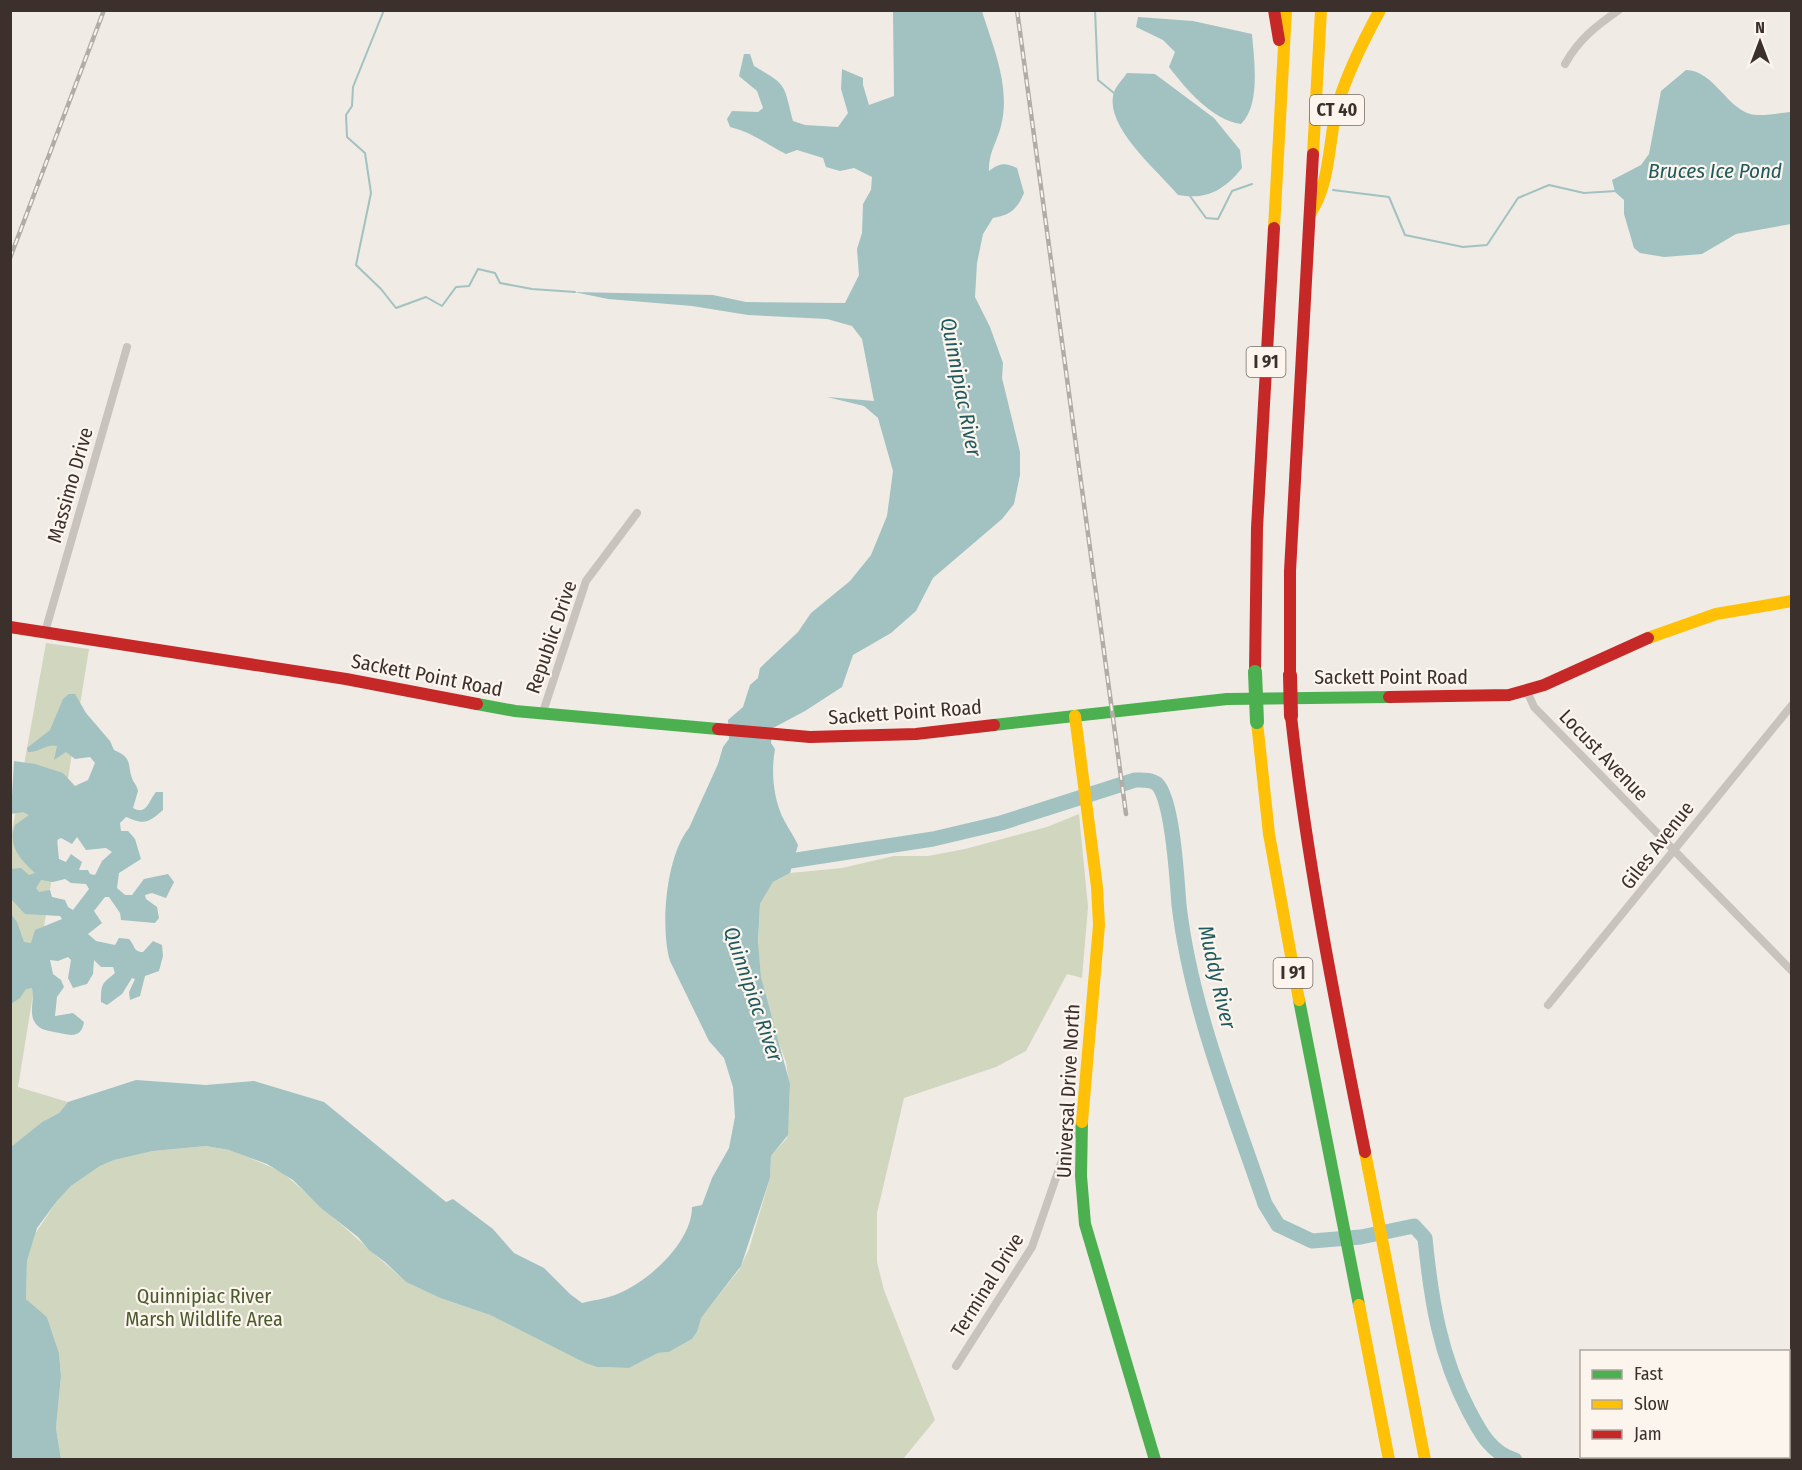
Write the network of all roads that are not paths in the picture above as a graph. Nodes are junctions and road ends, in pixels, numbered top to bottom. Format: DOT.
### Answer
graph roads {
  1 [pos="1274,10"];
  2 [pos="1286,10"];
  3 [pos="1322,10"];
  4 [pos="1380,10"];
  5 [pos="1619,10"];
  6 [pos="1283,52"];
  7 [pos="1565,64"];
  8 [pos="1310,214"];
  9 [pos="127,347"];
  10 [pos="637,513"];
  11 [pos="1791,601"];
  12 [pos="10,627"];
  13 [pos="45,632"];
  14 [pos="1527,691"];
  15 [pos="1791,705"];
  16 [pos="542,715"];
  17 [pos="1075,716"];
  18 [pos="1673,851"];
  19 [pos="1790,968"];
  20 [pos="1548,1005"];
  21 [pos="1082,1120"];
  22 [pos="956,1366"];
  23 [pos="1155,1460"];
  24 [pos="1389,1460"];
  25 [pos="1425,1460"];
  1 -- 6 [label="main road"];
  2 -- 6 [label="main road, I 91"];
  3 -- 8 [label="main road, I 91"];
  4 -- 8 [label="main road, CT 40"];
  5 -- 7 [label="street"];
  6 -- 24 [label="main road, I 91, bridge"];
  8 -- 25 [label="main road, I 91, bridge"];
  9 -- 13 [label="street, Massimo Drive"];
  10 -- 16 [label="street, Republic Drive"];
  11 -- 14 [label="main road, Sackett Point Road"];
  12 -- 13 [label="main road, Sackett Point Road"];
  13 -- 16 [label="main road, Sackett Point Road"];
  14 -- 17 [label="main road, Sackett Point Road"];
  14 -- 18 [label="street, Locust Avenue"];
  15 -- 18 [label="street, Giles Avenue"];
  16 -- 17 [label="main road, Sackett Point Road"];
  17 -- 21 [label="main road, Universal Drive North"];
  18 -- 19 [label="street, Locust Avenue"];
  18 -- 20 [label="street, Giles Avenue"];
  21 -- 22 [label="street, Terminal Drive"];
  21 -- 23 [label="main road, Universal Drive North"];
}
